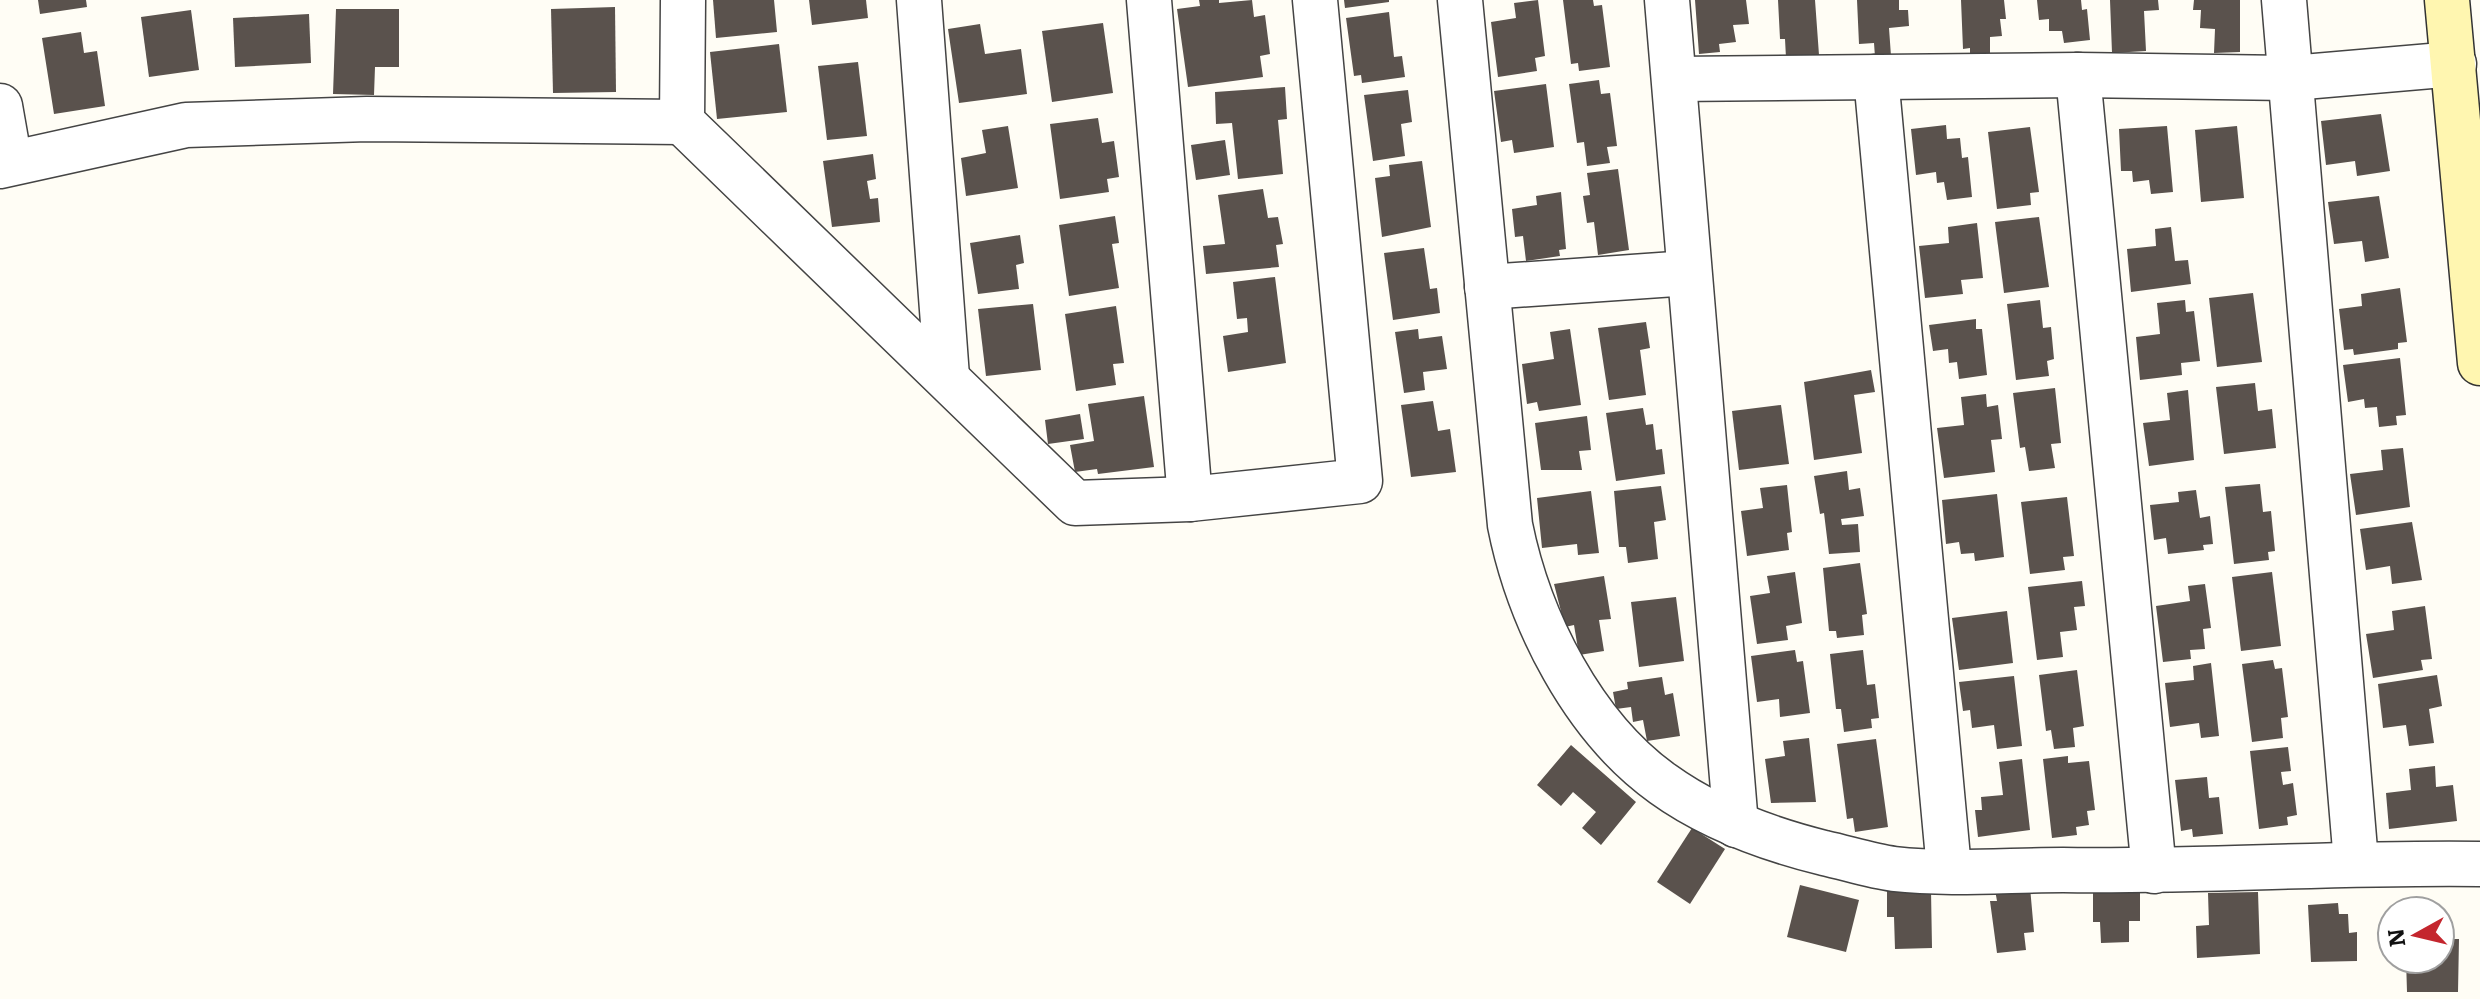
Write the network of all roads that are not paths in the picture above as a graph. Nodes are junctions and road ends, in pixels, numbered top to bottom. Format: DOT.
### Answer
graph roads {
  1 [pos="683,0"];
  2 [pos="919,0"];
  3 [pos="1149,0"];
  4 [pos="1315,0"];
  5 [pos="1460,0"];
  6 [pos="1667,0"];
  7 [pos="2284,0"];
  8 [pos="2447,0"];
  9 [pos="2454,64"];
  10 [pos="2078,75"];
  11 [pos="1876,77"];
  12 [pos="2292,78"];
  13 [pos="1675,79"];
  14 [pos="0,106"];
  15 [pos="682,122"];
  16 [pos="5,164"];
  17 [pos="1689,273"];
  18 [pos="1487,287"];
  19 [pos="2477,301"];
  20 [pos="2480,363"];
  21 [pos="947,377"];
  22 [pos="1190,499"];
  23 [pos="1736,825"];
  24 [pos="2356,862"];
  25 [pos="2480,864"];
  26 [pos="1949,869"];
  27 [pos="2154,871"];
  1 -- 15 [label="street"];
  2 -- 21 [label="street"];
  3 -- 22 [label="street"];
  4 -- 22 [label="street"];
  5 -- 18 [label="street"];
  6 -- 13 [label="street"];
  7 -- 12 [label="street"];
  8 -- 9 [label="street"];
  9 -- 12 [label="street"];
  9 -- 19 [label="street"];
  10 -- 11 [label="street"];
  10 -- 12 [label="street"];
  10 -- 27 [label="street"];
  11 -- 13 [label="street"];
  11 -- 26 [label="street"];
  12 -- 24 [label="street"];
  13 -- 17 [label="street"];
  14 -- 16 [label="street"];
  15 -- 16 [label="street"];
  15 -- 21 [label="street"];
  17 -- 18 [label="street"];
  17 -- 23 [label="street"];
  18 -- 23 [label="street"];
  19 -- 20 [label="street"];
  21 -- 22 [label="street"];
  23 -- 26 [label="street"];
  24 -- 25 [label="street"];
  24 -- 27 [label="street"];
  26 -- 27 [label="street"];
}
